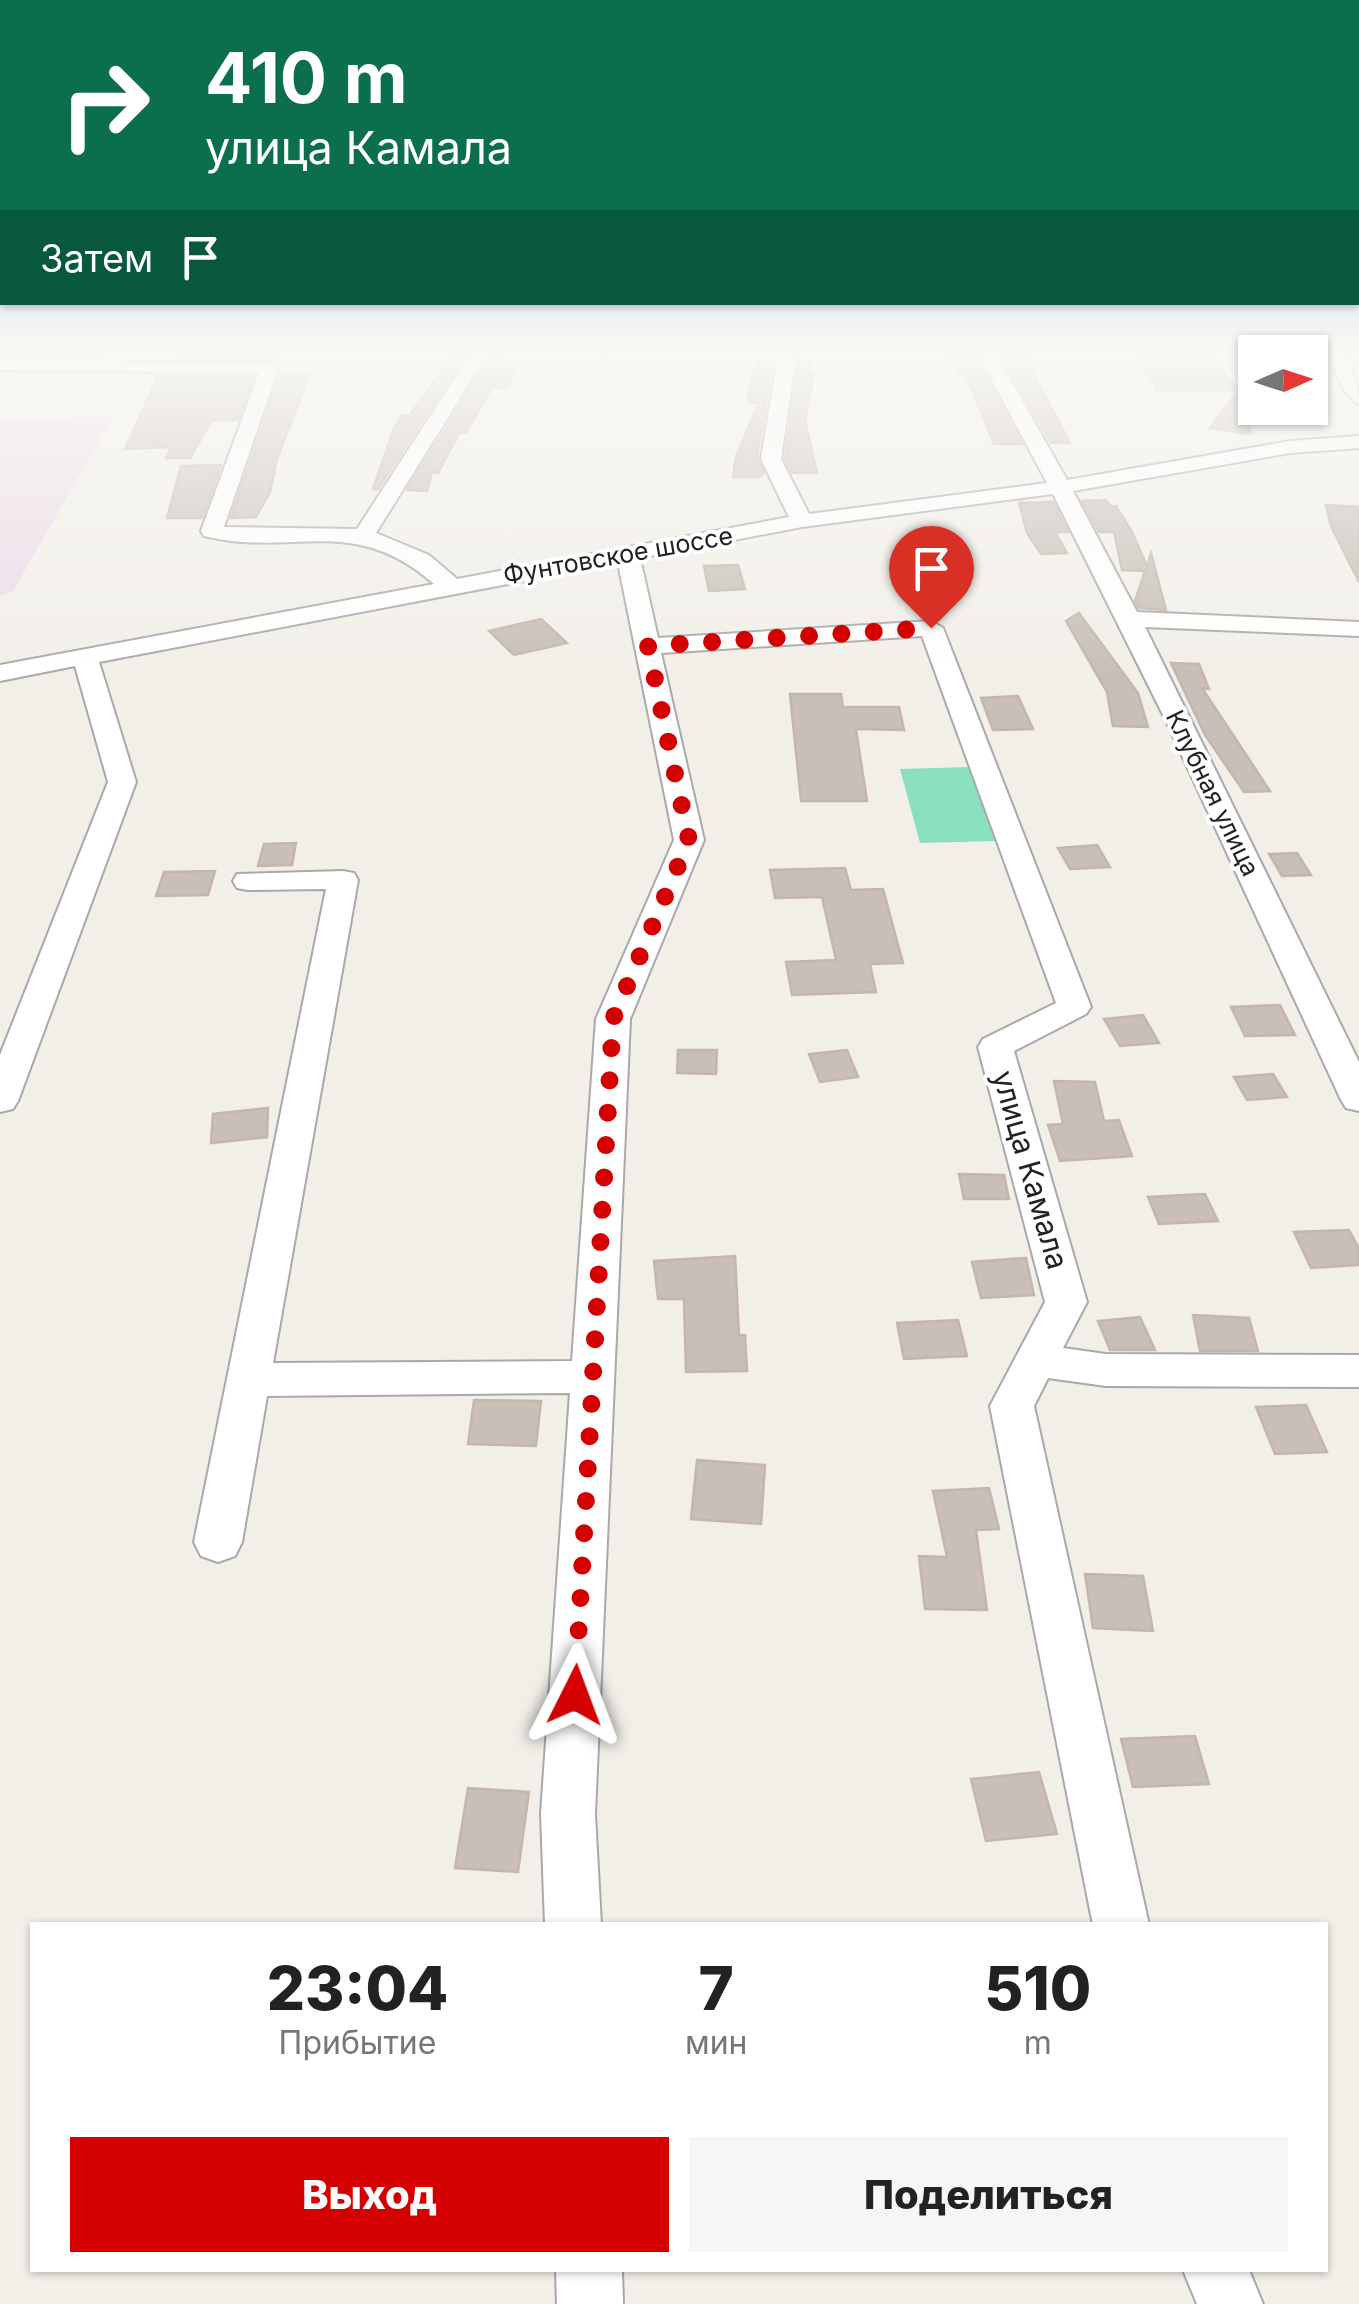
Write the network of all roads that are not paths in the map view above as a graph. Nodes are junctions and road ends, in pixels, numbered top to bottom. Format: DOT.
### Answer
graph roads {
  1 [pos="238,458"];
  2 [pos="413,458"];
  3 [pos="770,458"];
  4 [pos="1046,458"];
  5 [pos="1202,458"];
  6 [pos="1063,487"];
  7 [pos="802,522"];
  8 [pos="363,536"];
  9 [pos="628,554"];
  10 [pos="451,586"];
  11 [pos="1129,618"];
  12 [pos="1359,629"];
  13 [pos="648,646"];
  14 [pos="85,657"];
  15 [pos="0,674"];
  16 [pos="248,880"];
  17 [pos="1359,1100"];
  18 [pos="0,1102"];
  19 [pos="1036,1360"];
  20 [pos="1359,1371"];
  21 [pos="593,1377"];
  22 [pos="248,1380"];
  23 [pos="218,1542"];
  24 [pos="573,1922"];
  25 [pos="1120,1922"];
  26 [pos="589,2272"];
  27 [pos="1217,2272"];
  28 [pos="590,2304"];
  29 [pos="1230,2304"];
  1 -- 8 [label="street"];
  2 -- 8 [label="street"];
  3 -- 7 [label="street"];
  4 -- 6 [label="street, Клубная улица"];
  5 -- 6 [label="street, Фунтовское шоссе"];
  6 -- 7 [label="street, Фунтовское шоссе"];
  6 -- 11 [label="street, Клубная улица"];
  7 -- 9 [label="street, Фунтовское шоссе"];
  8 -- 10 [label="street"];
  9 -- 10 [label="street, Фунтовское шоссе"];
  9 -- 13 [label="street"];
  10 -- 14 [label="street, Фунтовское шоссе"];
  11 -- 12 [label="street"];
  11 -- 17 [label="street, Клубная улица"];
  13 -- 19 [label="street, улица Камала"];
  13 -- 21 [label="street"];
  14 -- 15 [label="street, Фунтовское шоссе"];
  14 -- 18 [label="street"];
  16 -- 22 [label="street"];
  19 -- 20 [label="street"];
  19 -- 25 [label="street, улица Камала"];
  21 -- 22 [label="street"];
  21 -- 24 [label="street"];
  22 -- 23 [label="street"];
  26 -- 28 [label="street"];
  27 -- 29 [label="street"];
}
